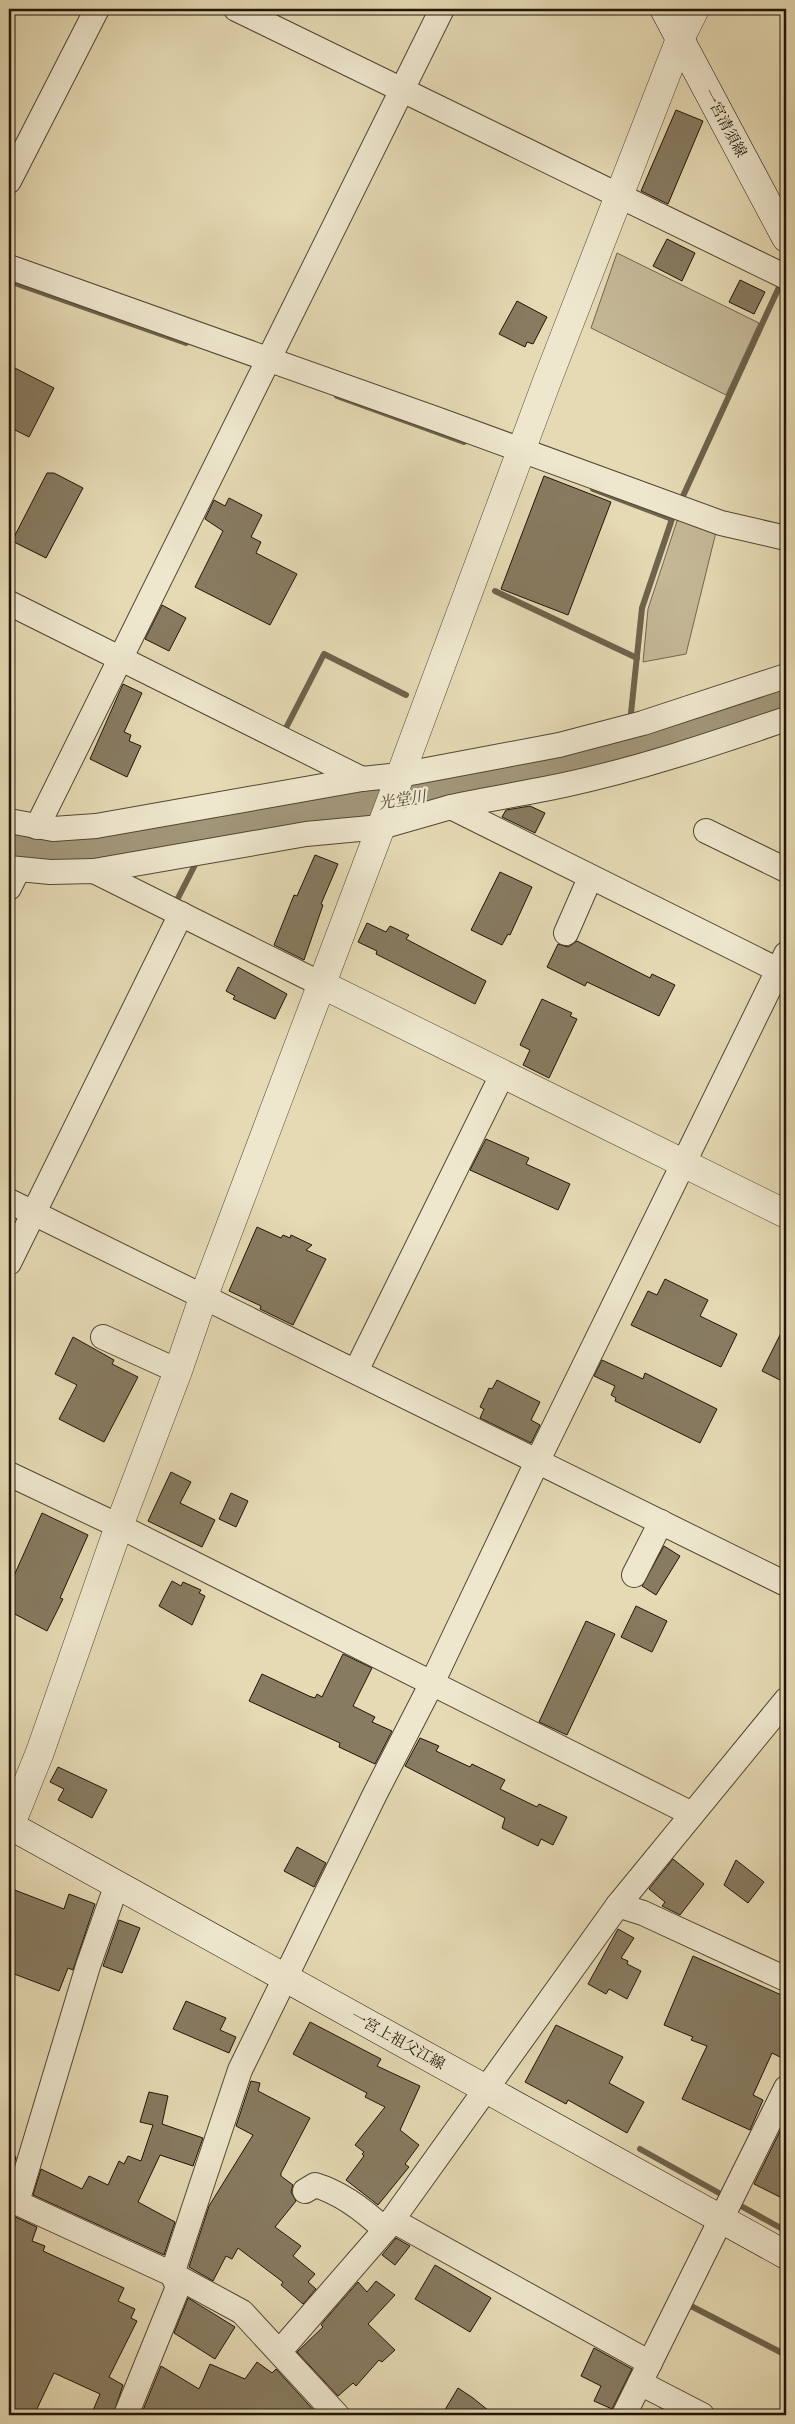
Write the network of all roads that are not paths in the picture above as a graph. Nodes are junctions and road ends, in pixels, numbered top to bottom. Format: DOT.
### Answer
graph roads {
  1 [pos="96,9"];
  2 [pos="236,9"];
  3 [pos="442,9"];
  4 [pos="664,9"];
  5 [pos="695,9"];
  6 [pos="680,40"];
  7 [pos="402,90"];
  8 [pos="9,181"];
  9 [pos="618,195"];
  10 [pos="786,238"];
  11 [pos="9,267"];
  12 [pos="786,277"];
  13 [pos="270,359"];
  14 [pos="521,449"];
  15 [pos="786,538"];
  16 [pos="9,604"];
  17 [pos="120,659"];
  18 [pos="786,676"];
  19 [pos="786,719"];
  20 [pos="399,777"];
  21 [pos="362,780"];
  22 [pos="451,807"];
  23 [pos="9,821"];
  24 [pos="383,824"];
  25 [pos="38,827"];
  26 [pos="706,831"];
  27 [pos="786,870"];
  28 [pos="94,871"];
  29 [pos="12,876"];
  30 [pos="590,878"];
  31 [pos="181,914"];
  32 [pos="566,933"];
  33 [pos="784,966"];
  34 [pos="321,984"];
  35 [pos="502,1075"];
  36 [pos="683,1162"];
  37 [pos="9,1201"];
  38 [pos="33,1213"];
  39 [pos="786,1214"];
  40 [pos="9,1263"];
  41 [pos="203,1298"];
  42 [pos="103,1337"];
  43 [pos="178,1371"];
  44 [pos="356,1371"];
  45 [pos="538,1460"];
  46 [pos="9,1474"];
  47 [pos="661,1522"];
  48 [pos="119,1526"];
  49 [pos="634,1575"];
  50 [pos="786,1584"];
  51 [pos="432,1683"];
  52 [pos="786,1700"];
  53 [pos="692,1814"];
  54 [pos="9,1826"];
  55 [pos="117,1884"];
  56 [pos="618,1905"];
  57 [pos="285,1978"];
  58 [pos="786,1979"];
  59 [pos="486,2088"];
  60 [pos="786,2088"];
  61 [pos="305,2191"];
  62 [pos="13,2200"];
  63 [pos="722,2219"];
  64 [pos="388,2225"];
  65 [pos="786,2255"];
  66 [pos="172,2274"];
  67 [pos="280,2351"];
  68 [pos="645,2373"];
  69 [pos="126,2415"];
  70 [pos="337,2415"];
  71 [pos="624,2415"];
  72 [pos="702,2415"];
  1 -- 8 [label="street"];
  2 -- 7 [label="street"];
  3 -- 7 [label="street"];
  4 -- 6 [label="street, 一宮清須線"];
  5 -- 6 [label="street"];
  6 -- 9 [label="street"];
  6 -- 10 [label="street, 一宮清須線"];
  7 -- 9 [label="street"];
  7 -- 13 [label="street"];
  9 -- 12 [label="street"];
  9 -- 14 [label="street"];
  11 -- 13 [label="street"];
  13 -- 14 [label="street"];
  13 -- 17 [label="street"];
  14 -- 15 [label="street"];
  14 -- 20 [label="street"];
  16 -- 17 [label="street"];
  17 -- 21 [label="street"];
  17 -- 25 [label="street"];
  18 -- 20 [label="street"];
  19 -- 22 [label="street"];
  20 -- 21 [label="street"];
  20 -- 24 [label="street"];
  21 -- 25 [label="street"];
  22 -- 24 [label="street"];
  22 -- 30 [label="street"];
  23 -- 25 [label="street"];
  24 -- 28 [label="street"];
  24 -- 34 [label="street"];
  26 -- 27 [label="street"];
  28 -- 29 [label="street"];
  28 -- 31 [label="street"];
  30 -- 32 [label="street"];
  30 -- 33 [label="street"];
  31 -- 34 [label="street"];
  31 -- 38 [label="street"];
  33 -- 36 [label="street"];
  34 -- 35 [label="street"];
  34 -- 41 [label="street"];
  35 -- 36 [label="street"];
  35 -- 44 [label="street"];
  36 -- 39 [label="street"];
  36 -- 45 [label="street"];
  37 -- 38 [label="street"];
  38 -- 40 [label="street"];
  38 -- 41 [label="street"];
  41 -- 43 [label="street"];
  41 -- 44 [label="street"];
  42 -- 43 [label="street"];
  43 -- 48 [label="street"];
  44 -- 45 [label="street"];
  45 -- 47 [label="street"];
  45 -- 51 [label="street"];
  46 -- 48 [label="street"];
  47 -- 49 [label="street"];
  47 -- 50 [label="street"];
  48 -- 51 [label="street"];
  48 -- 54 [label="street"];
  51 -- 53 [label="street"];
  51 -- 57 [label="street"];
  52 -- 53 [label="street"];
  53 -- 56 [label="street"];
  54 -- 55 [label="street, 一宮上祖父江線"];
  55 -- 57 [label="street, 一宮上祖父江線"];
  55 -- 62 [label="street"];
  56 -- 58 [label="street"];
  56 -- 59 [label="street"];
  57 -- 59 [label="street, 一宮上祖父江線"];
  57 -- 66 [label="street"];
  59 -- 63 [label="street, 一宮上祖父江線"];
  59 -- 64 [label="street"];
  60 -- 63 [label="street"];
  61 -- 64 [label="street"];
  62 -- 66 [label="street"];
  63 -- 65 [label="street, 一宮上祖父江線"];
  63 -- 68 [label="street"];
  64 -- 67 [label="street"];
  64 -- 68 [label="street"];
  66 -- 67 [label="street"];
  66 -- 69 [label="street"];
  67 -- 70 [label="street"];
  68 -- 71 [label="street"];
  68 -- 72 [label="street"];
}
